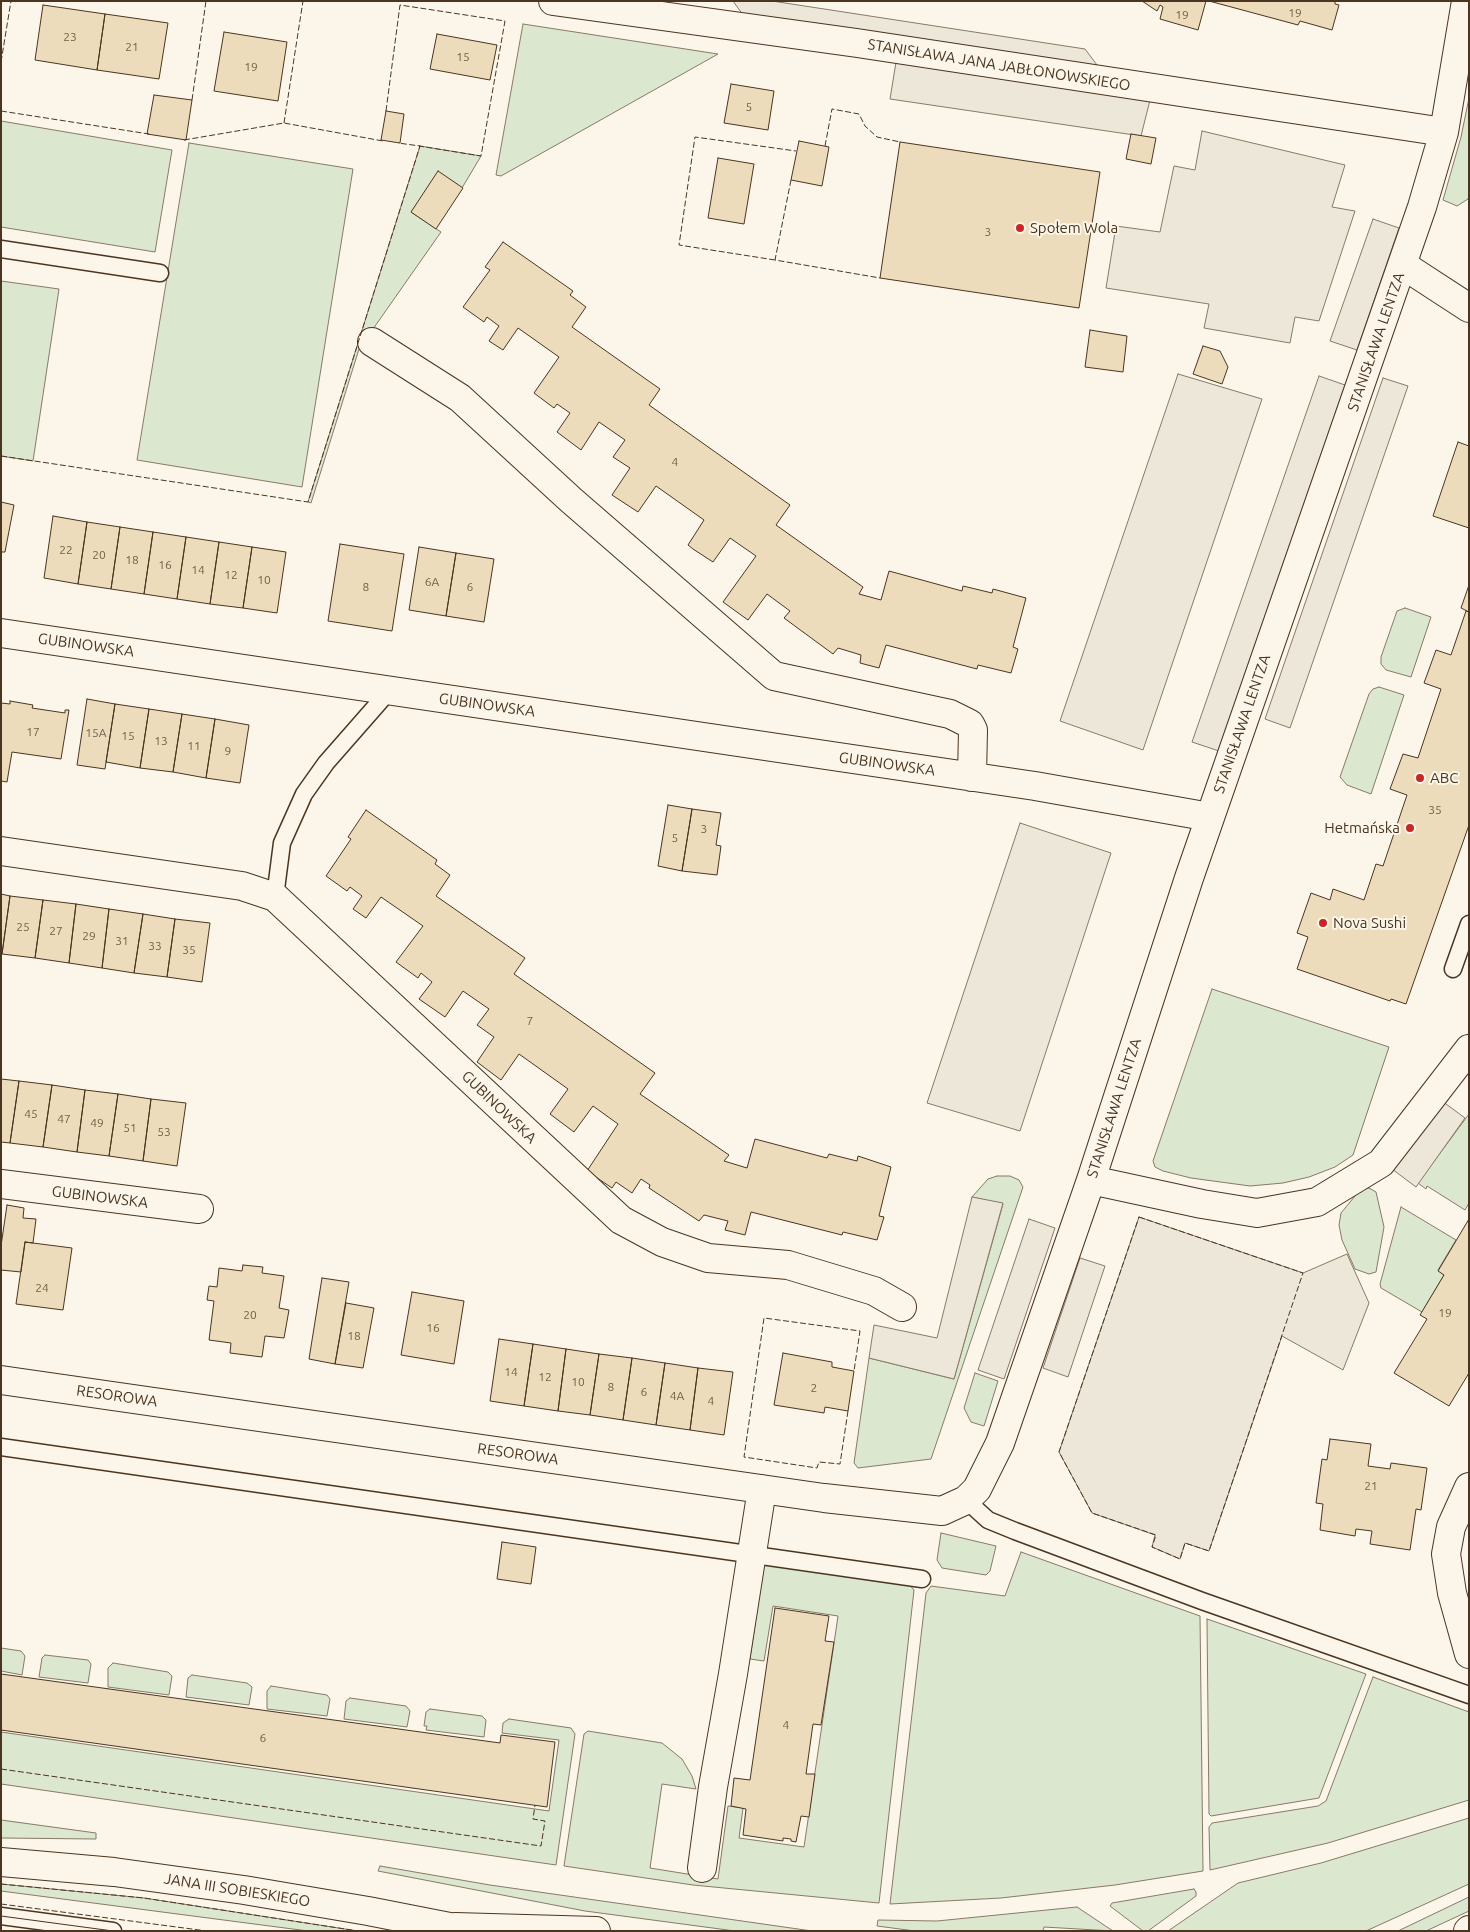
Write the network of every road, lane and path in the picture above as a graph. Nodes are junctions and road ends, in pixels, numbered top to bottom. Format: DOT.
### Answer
graph roads {
  1 [pos="553,1"];
  2 [pos="1466,1"];
  3 [pos="1444,132"];
  4 [pos="1,249"];
  5 [pos="1403,265"];
  6 [pos="160,274"];
  7 [pos="1469,308"];
  8 [pos="372,342"];
  9 [pos="1,633"];
  10 [pos="390,690"];
  11 [pos="972,777"];
  12 [pos="1210,817"];
  13 [pos="1,851"];
  14 [pos="275,897"];
  15 [pos="1469,924"];
  16 [pos="1453,969"];
  17 [pos="1469,1049"];
  18 [pos="1091,1180"];
  19 [pos="1,1184"];
  20 [pos="199,1209"];
  21 [pos="902,1308"];
  22 [pos="1,1380"];
  23 [pos="1000,1443"];
  24 [pos="1,1447"];
  25 [pos="1469,1487"];
  26 [pos="762,1489"];
  27 [pos="966,1500"];
  28 [pos="752,1553"];
  29 [pos="922,1578"];
  30 [pos="1469,1654"];
  31 [pos="1469,1695"];
  32 [pos="1,1862"];
  33 [pos="702,1868"];
  34 [pos="1,1916"];
  35 [pos="462,1929"];
  36 [pos="113,1931"];
  37 [pos="596,1931"];
  1 -- 3 [label="street, STANISŁAWA JANA JABŁONOWSKIEGO"];
  2 -- 3 [label="street, STANISŁAWA LENTZA"];
  3 -- 5 [label="street, STANISŁAWA LENTZA"];
  4 -- 6 [label="lane"];
  5 -- 7 [label="street"];
  5 -- 12 [label="street, STANISŁAWA LENTZA"];
  8 -- 11 [label="street"];
  9 -- 10 [label="street, GUBINOWSKA"];
  10 -- 11 [label="street, GUBINOWSKA"];
  10 -- 14 [label="lane"];
  11 -- 12 [label="street, GUBINOWSKA"];
  12 -- 18 [label="street, STANISŁAWA LENTZA"];
  13 -- 14 [label="street, GUBINOWSKA"];
  14 -- 21 [label="street, GUBINOWSKA"];
  15 -- 16 [label="lane"];
  17 -- 18 [label="street"];
  18 -- 23 [label="street, STANISŁAWA LENTZA"];
  19 -- 20 [label="street, GUBINOWSKA"];
  22 -- 26 [label="street, RESOROWA"];
  23 -- 27 [label="street, RESOROWA"];
  24 -- 28 [label="lane"];
  25 -- 30 [label="street"];
  26 -- 27 [label="street, RESOROWA"];
  26 -- 28 [label="street"];
  27 -- 31 [label="lane"];
  28 -- 29 [label="lane"];
  28 -- 33 [label="street"];
  32 -- 35 [label="street, JANA III SOBIESKIEGO"];
  34 -- 36 [label="lane"];
  35 -- 37 [label="street, JANA III SOBIESKIEGO"];
}
